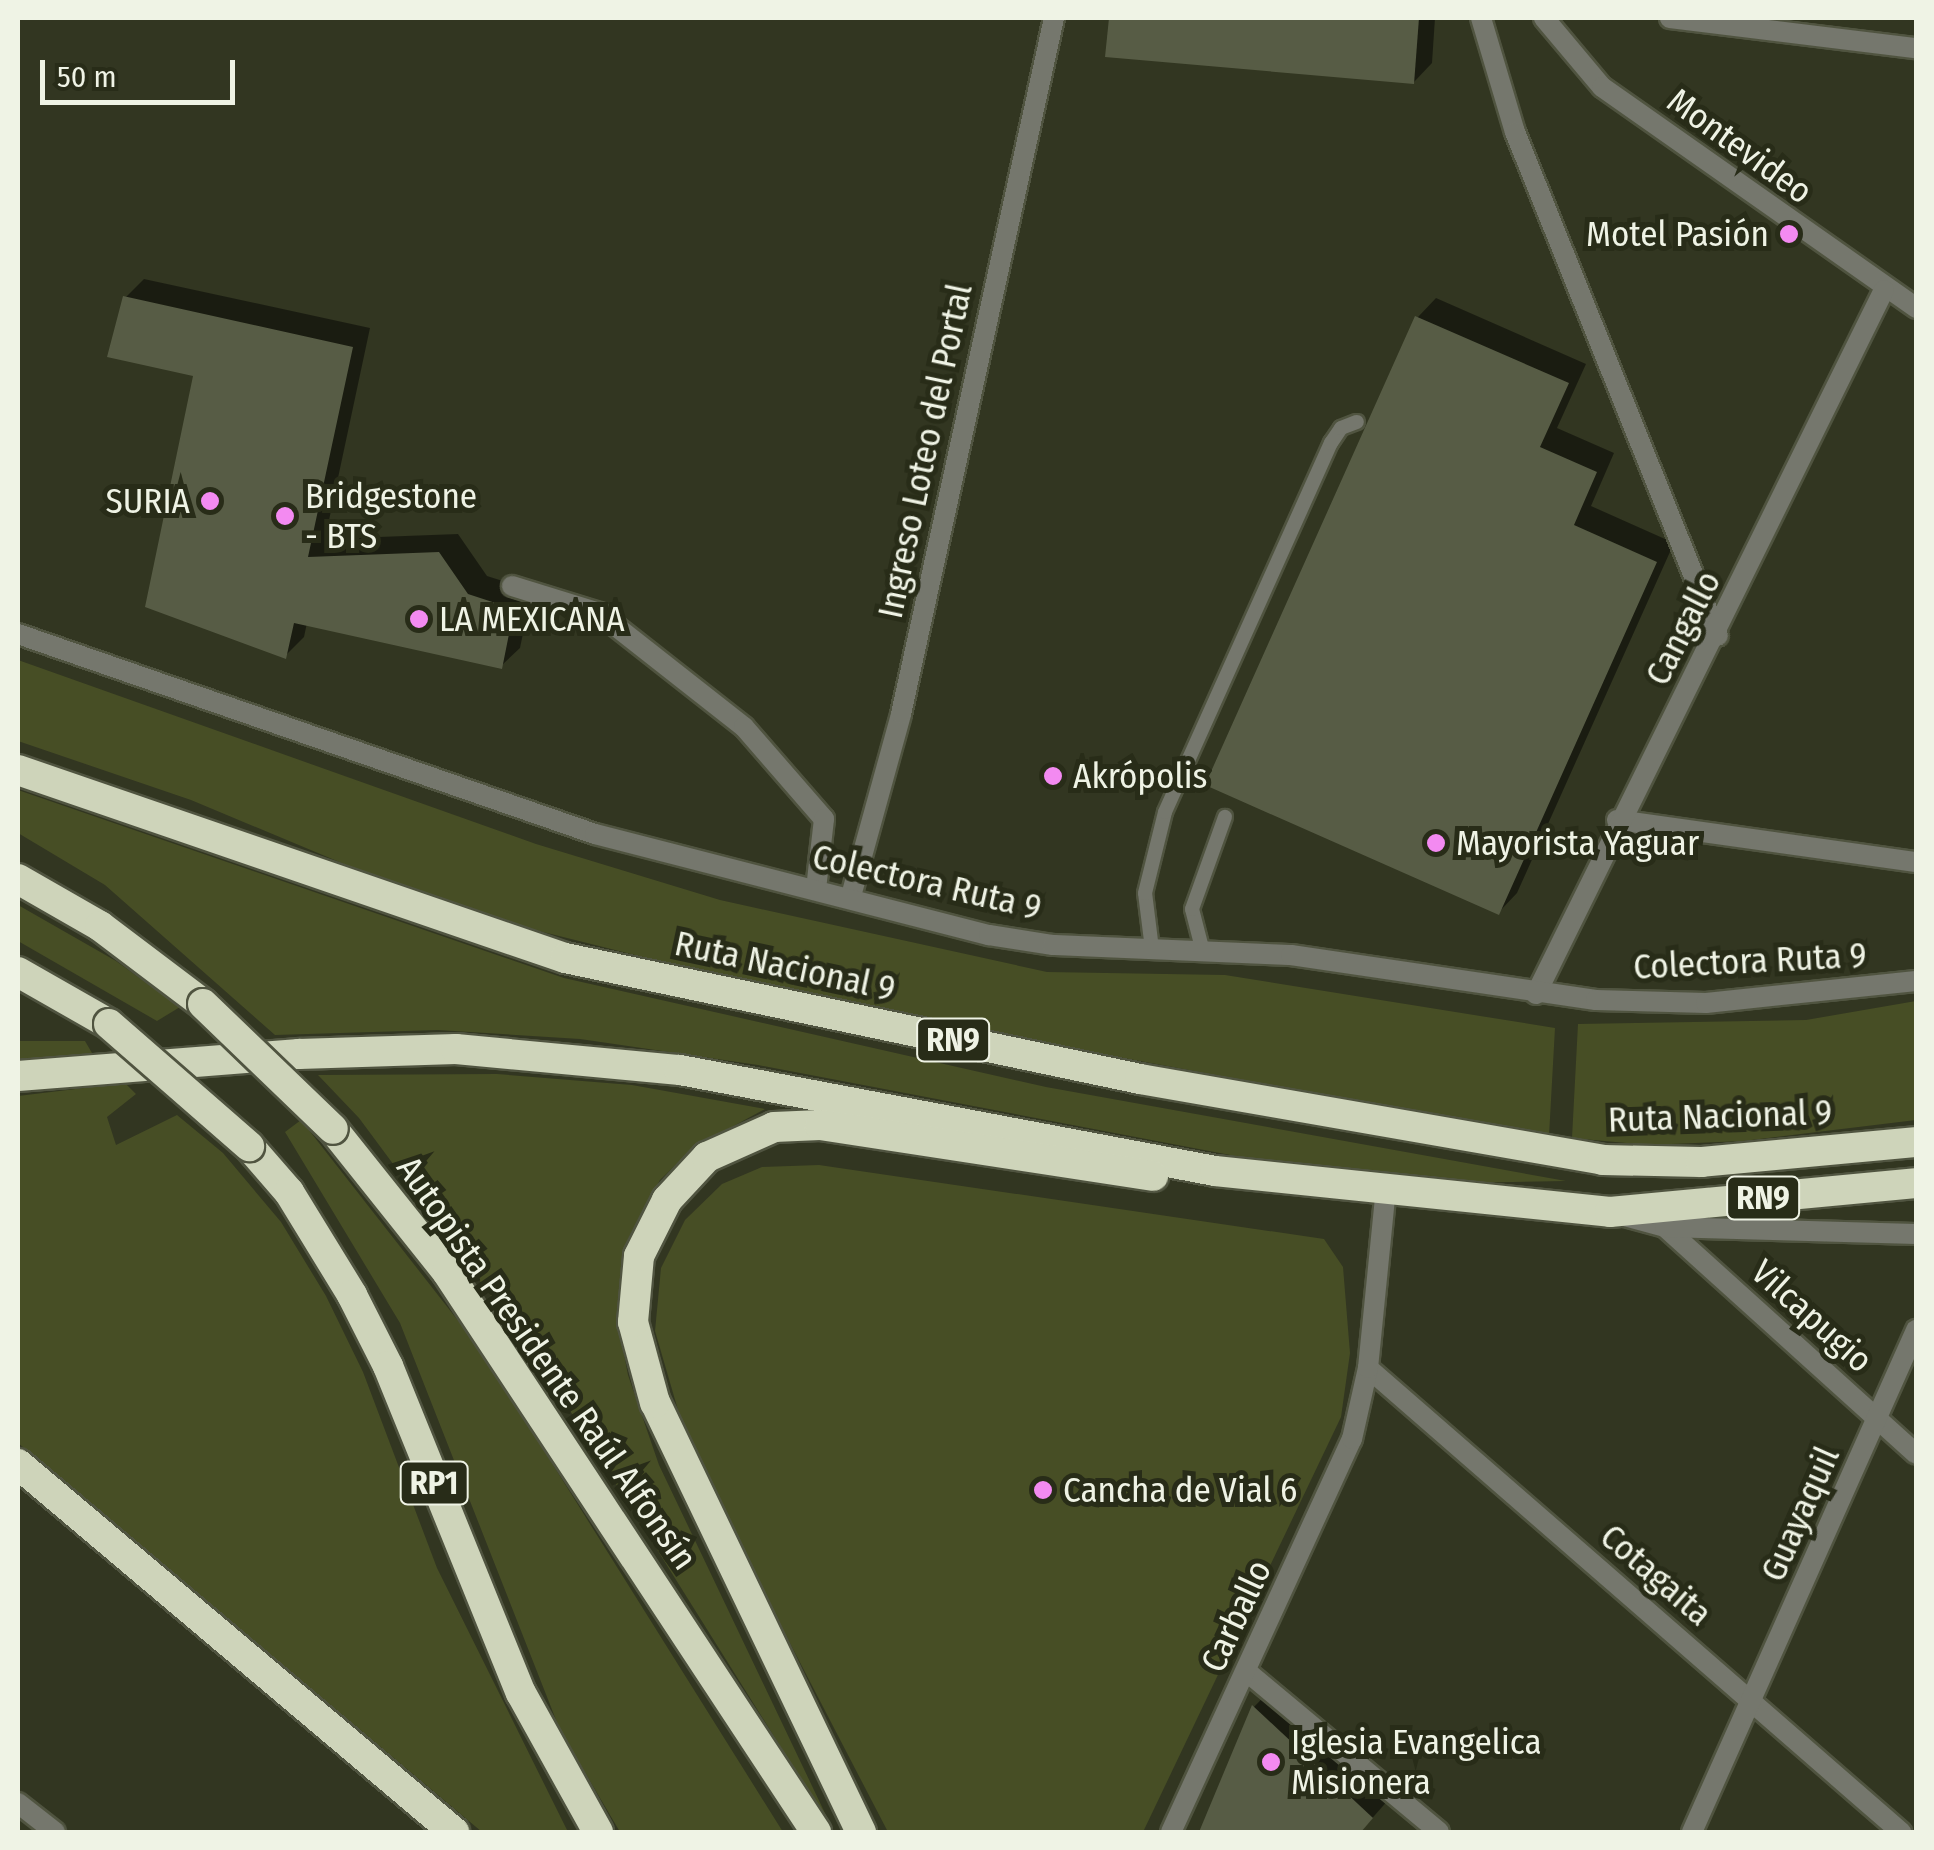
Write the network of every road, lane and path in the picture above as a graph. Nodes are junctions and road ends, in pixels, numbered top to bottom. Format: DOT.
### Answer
graph roads {
  1 [pos="1054,18"];
  2 [pos="1482,18"];
  3 [pos="1544,18"];
  4 [pos="1670,18"];
  5 [pos="1695,19"];
  6 [pos="1916,48"];
  7 [pos="1884,290"];
  8 [pos="1916,308"];
  9 [pos="1356,422"];
  10 [pos="512,586"];
  11 [pos="18,634"];
  12 [pos="1718,636"];
  13 [pos="18,770"];
  14 [pos="1225,818"];
  15 [pos="1617,820"];
  16 [pos="1916,862"];
  17 [pos="18,879"];
  18 [pos="816,889"];
  19 [pos="851,896"];
  20 [pos="1152,948"];
  21 [pos="1202,948"];
  22 [pos="18,972"];
  23 [pos="1916,981"];
  24 [pos="1536,994"];
  25 [pos="18,1076"];
  26 [pos="1916,1142"];
  27 [pos="1215,1171"];
  28 [pos="1916,1183"];
  29 [pos="1386,1188"];
  30 [pos="1610,1212"];
  31 [pos="1665,1226"];
  32 [pos="1916,1234"];
  33 [pos="1916,1330"];
  34 [pos="1368,1368"];
  35 [pos="1878,1419"];
  36 [pos="1916,1454"];
  37 [pos="18,1464"];
  38 [pos="1246,1671"];
  39 [pos="1753,1702"];
  40 [pos="18,1803"];
  41 [pos="55,1832"];
  42 [pos="454,1832"];
  43 [pos="598,1832"];
  44 [pos="816,1832"];
  45 [pos="861,1832"];
  46 [pos="1171,1832"];
  47 [pos="1439,1832"];
  48 [pos="1692,1832"];
  49 [pos="1901,1832"];
  1 -- 19 [label="street, Ingreso Loteo del Portal"];
  2 -- 12 [label="street"];
  3 -- 7 [label="street, Montevideo"];
  4 -- 5 [label="street"];
  5 -- 6 [label="street"];
  7 -- 8 [label="street, Montevideo"];
  7 -- 12 [label="street, Cangallo"];
  9 -- 20 [label="lane"];
  10 -- 18 [label="street"];
  11 -- 18 [label="street, Colectora Ruta 9"];
  12 -- 15 [label="street, Cangallo"];
  13 -- 26 [label="highway, Ruta Nacional 9 / RN9"];
  14 -- 21 [label="lane"];
  15 -- 16 [label="street"];
  15 -- 24 [label="street, Cangallo"];
  17 -- 44 [label="highway, Autopista Presidente Raúl Alfonsín, bridge"];
  18 -- 19 [label="street, Colectora Ruta 9"];
  19 -- 20 [label="street, Colectora Ruta 9"];
  20 -- 21 [label="street, Colectora Ruta 9"];
  21 -- 24 [label="street, Colectora Ruta 9"];
  22 -- 43 [label="highway, RP1, bridge"];
  23 -- 24 [label="street, Colectora Ruta 9"];
  25 -- 27 [label="highway, RN9"];
  27 -- 29 [label="highway, RN9"];
  27 -- 45 [label="highway"];
  28 -- 30 [label="highway, RN9"];
  29 -- 30 [label="highway, RN9"];
  29 -- 34 [label="street, Carballo"];
  30 -- 31 [label="street"];
  31 -- 32 [label="street"];
  31 -- 35 [label="street, Vilcapugio"];
  33 -- 35 [label="street, Guayaquil"];
  34 -- 38 [label="street, Carballo"];
  34 -- 39 [label="street, Cotagaita"];
  35 -- 36 [label="street, Vilcapugio"];
  35 -- 39 [label="street, Guayaquil"];
  37 -- 42 [label="highway"];
  38 -- 46 [label="street, Carballo"];
  38 -- 47 [label="street"];
  39 -- 48 [label="street, Guayaquil"];
  39 -- 49 [label="street, Cotagaita"];
  40 -- 41 [label="street"];
}
